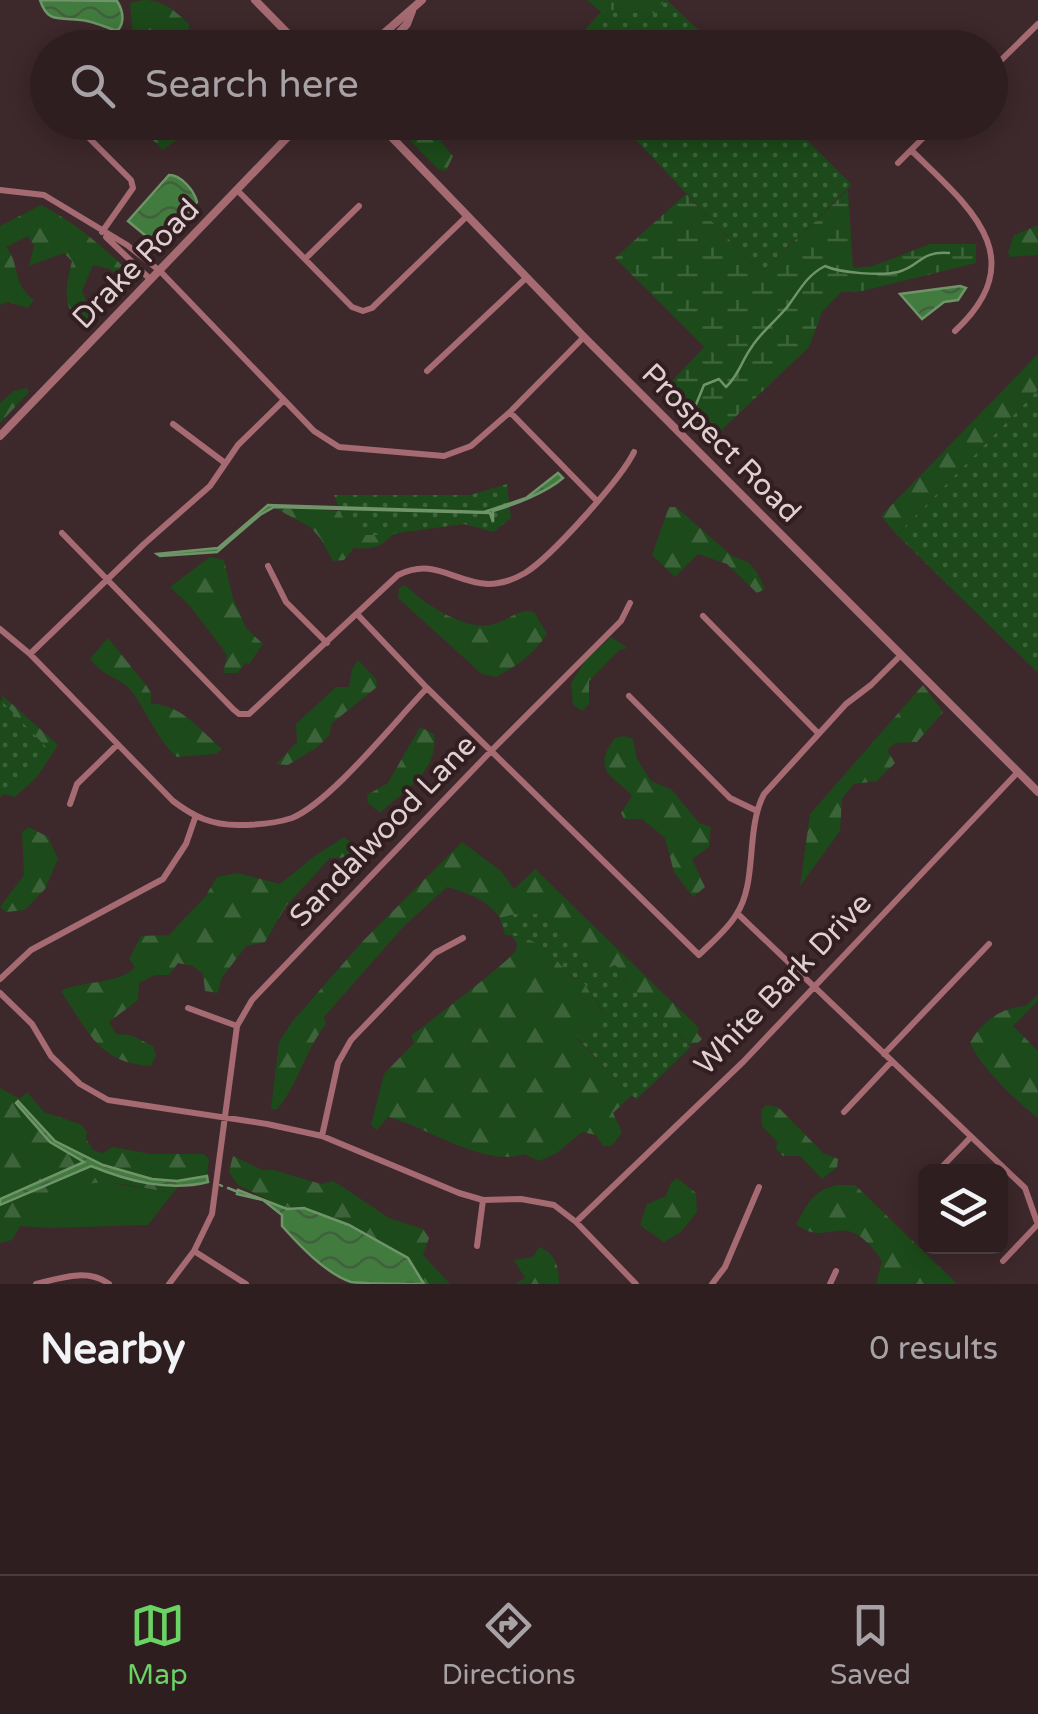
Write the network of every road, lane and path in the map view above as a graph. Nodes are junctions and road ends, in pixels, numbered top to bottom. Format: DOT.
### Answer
graph roads {
  1 [pos="255,0"];
  2 [pos="422,0"];
  3 [pos="412,10"];
  4 [pos="1038,24"];
  5 [pos="284,30"];
  6 [pos="386,30"];
  7 [pos="400,30"];
  8 [pos="1008,53"];
  9 [pos="91,140"];
  10 [pos="285,140"];
  11 [pos="393,140"];
  12 [pos="921,140"];
  13 [pos="911,150"];
  14 [pos="898,163"];
  15 [pos="0,190"];
  16 [pos="238,191"];
  17 [pos="359,206"];
  18 [pos="466,217"];
  19 [pos="102,232"];
  20 [pos="305,259"];
  21 [pos="160,271"];
  22 [pos="526,278"];
  23 [pos="151,280"];
  24 [pos="955,331"];
  25 [pos="584,337"];
  26 [pos="427,371"];
  27 [pos="284,400"];
  28 [pos="510,412"];
  29 [pos="173,424"];
  30 [pos="0,436"];
  31 [pos="634,452"];
  32 [pos="225,463"];
  33 [pos="597,502"];
  34 [pos="62,533"];
  35 [pos="268,566"];
  36 [pos="107,580"];
  37 [pos="630,602"];
  38 [pos="358,614"];
  39 [pos="703,616"];
  40 [pos="0,629"];
  41 [pos="327,642"];
  42 [pos="30,654"];
  43 [pos="900,656"];
  44 [pos="427,688"];
  45 [pos="629,696"];
  46 [pos="818,733"];
  47 [pos="117,745"];
  48 [pos="492,750"];
  49 [pos="1018,772"];
  50 [pos="1038,792"];
  51 [pos="70,804"];
  52 [pos="755,810"];
  53 [pos="195,818"];
  54 [pos="738,914"];
  55 [pos="463,938"];
  56 [pos="989,944"];
  57 [pos="0,980"];
  58 [pos="814,988"];
  59 [pos="0,993"];
  60 [pos="188,1008"];
  61 [pos="237,1026"];
  62 [pos="884,1054"];
  63 [pos="891,1062"];
  64 [pos="844,1112"];
  65 [pos="224,1118"];
  66 [pos="322,1136"];
  67 [pos="970,1138"];
  68 [pos="946,1164"];
  69 [pos="759,1188"];
  70 [pos="483,1200"];
  71 [pos="576,1222"];
  72 [pos="1038,1224"];
  73 [pos="477,1246"];
  74 [pos="194,1250"];
  75 [pos="1004,1261"];
  76 [pos="836,1270"];
  77 [pos="36,1284"];
  78 [pos="109,1284"];
  79 [pos="169,1284"];
  80 [pos="246,1284"];
  81 [pos="636,1284"];
  82 [pos="712,1284"];
  83 [pos="830,1284"];
  1 -- 5 [label="street"];
  2 -- 3 [label="street"];
  3 -- 6 [label="street"];
  3 -- 7 [label="street"];
  4 -- 8 [label="street"];
  9 -- 19 [label="street"];
  10 -- 16 [label="street, Drake Road"];
  11 -- 18 [label="street, Prospect Road"];
  12 -- 13 [label="street"];
  13 -- 14 [label="street"];
  13 -- 24 [label="street"];
  15 -- 19 [label="street"];
  16 -- 20 [label="street"];
  16 -- 21 [label="street, Drake Road"];
  17 -- 20 [label="street"];
  18 -- 20 [label="street"];
  18 -- 22 [label="street, Prospect Road"];
  19 -- 21 [label="street"];
  19 -- 23 [label="street"];
  21 -- 23 [label="street, Drake Road"];
  21 -- 27 [label="street"];
  22 -- 25 [label="street, Prospect Road"];
  22 -- 26 [label="street"];
  23 -- 30 [label="street, Drake Road"];
  25 -- 28 [label="street"];
  25 -- 43 [label="street, Prospect Road"];
  27 -- 28 [label="street"];
  27 -- 32 [label="street"];
  28 -- 33 [label="street"];
  29 -- 32 [label="street"];
  31 -- 33 [label="street"];
  32 -- 36 [label="street"];
  33 -- 38 [label="street"];
  34 -- 36 [label="street"];
  35 -- 41 [label="street"];
  36 -- 41 [label="street"];
  36 -- 42 [label="street"];
  37 -- 48 [label="street, Sandalwood Lane"];
  38 -- 41 [label="street"];
  38 -- 44 [label="street"];
  39 -- 46 [label="street"];
  40 -- 42 [label="street"];
  42 -- 47 [label="street"];
  43 -- 46 [label="street"];
  43 -- 49 [label="street, Prospect Road"];
  44 -- 48 [label="street"];
  44 -- 53 [label="street"];
  45 -- 52 [label="street"];
  46 -- 52 [label="street"];
  47 -- 51 [label="street"];
  47 -- 53 [label="street"];
  48 -- 54 [label="street"];
  48 -- 61 [label="street, Sandalwood Lane"];
  49 -- 50 [label="street, Prospect Road"];
  49 -- 58 [label="street, White Bark Drive"];
  52 -- 54 [label="street"];
  53 -- 57 [label="street"];
  54 -- 58 [label="street"];
  55 -- 66 [label="street"];
  56 -- 62 [label="street"];
  58 -- 62 [label="street"];
  58 -- 71 [label="street, White Bark Drive"];
  59 -- 65 [label="street"];
  60 -- 61 [label="street"];
  61 -- 65 [label="street, Sandalwood Lane"];
  62 -- 63 [label="street"];
  63 -- 64 [label="street"];
  63 -- 67 [label="street"];
  65 -- 66 [label="street"];
  65 -- 74 [label="street, Sandalwood Lane"];
  66 -- 70 [label="street"];
  67 -- 68 [label="street"];
  67 -- 72 [label="street"];
  69 -- 82 [label="street"];
  70 -- 71 [label="street"];
  70 -- 73 [label="street"];
  71 -- 81 [label="street"];
  72 -- 75 [label="street"];
  74 -- 79 [label="street, Sandalwood Lane"];
  74 -- 80 [label="street"];
  76 -- 83 [label="street"];
  77 -- 78 [label="street"];
}
